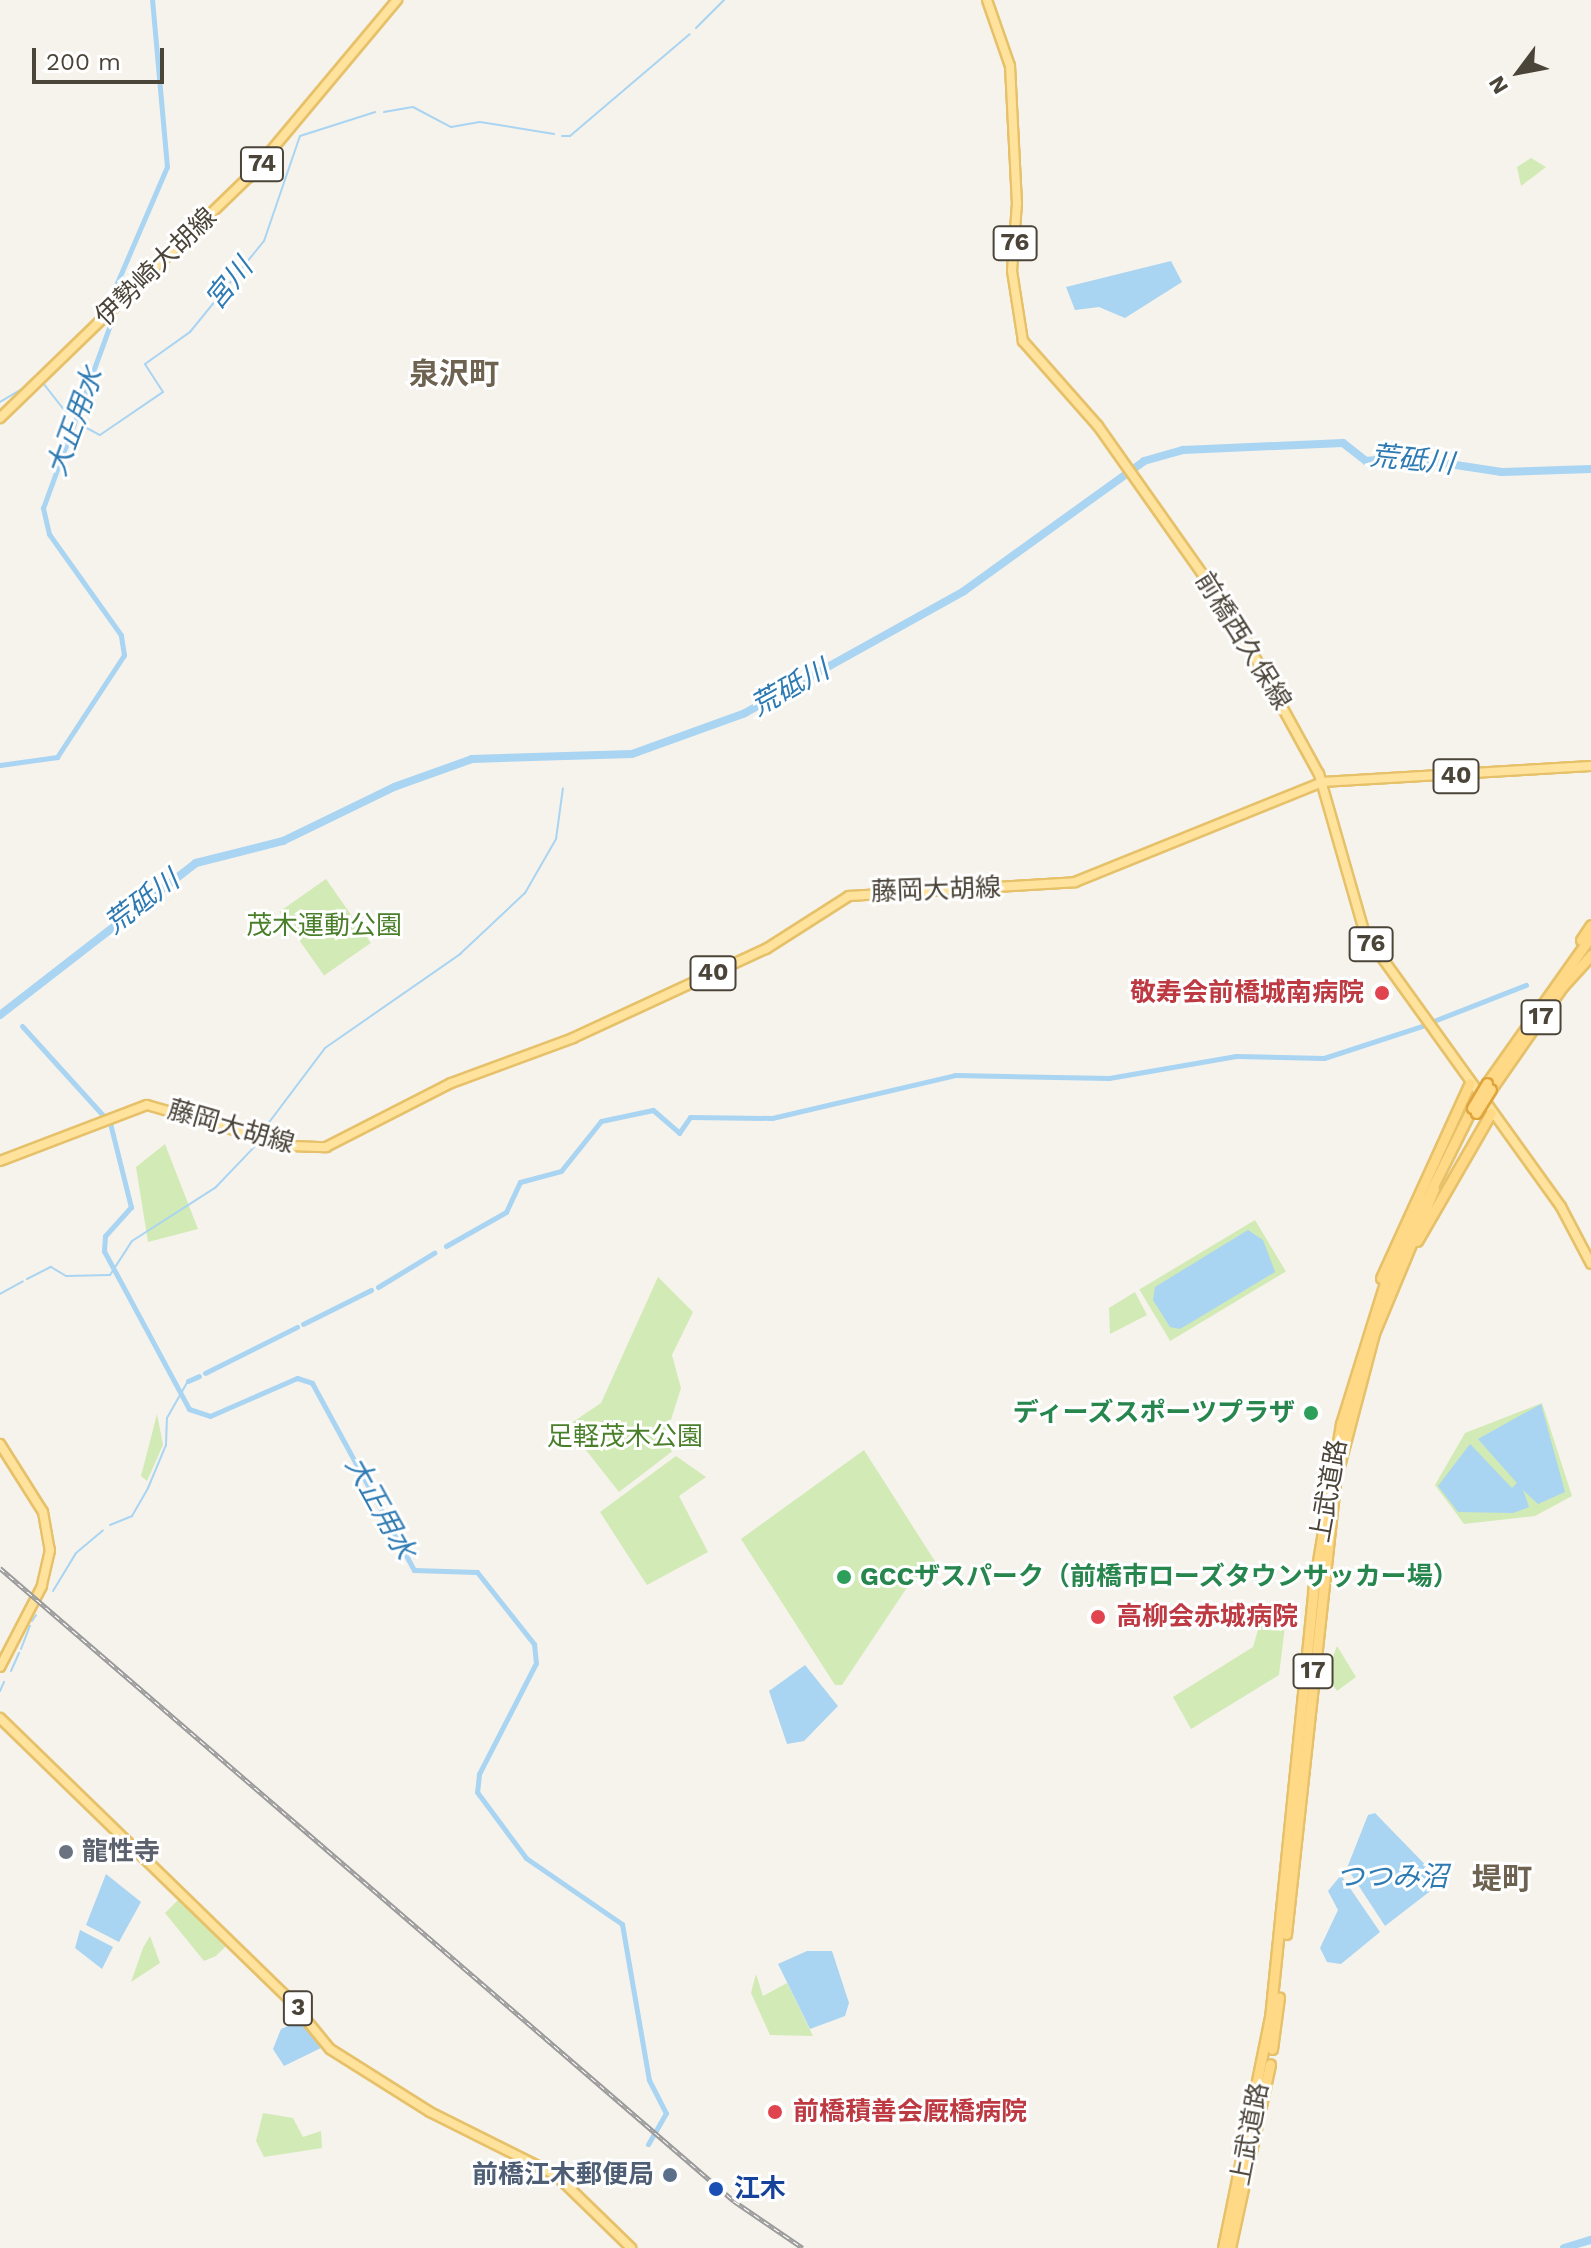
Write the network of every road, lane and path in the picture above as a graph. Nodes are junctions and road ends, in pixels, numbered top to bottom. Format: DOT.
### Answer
graph roads {
  1 [pos="397,0"];
  2 [pos="987,0"];
  3 [pos="0,418"];
  4 [pos="1591,766"];
  5 [pos="1322,782"];
  6 [pos="1591,925"];
  7 [pos="1591,936"];
  8 [pos="1591,945"];
  9 [pos="1591,955"];
  10 [pos="1559,990"];
  11 [pos="1546,997"];
  12 [pos="1470,1083"];
  13 [pos="1489,1086"];
  14 [pos="1481,1098"];
  15 [pos="1474,1110"];
  16 [pos="1491,1113"];
  17 [pos="1450,1115"];
  18 [pos="0,1161"];
  19 [pos="1591,1264"];
  20 [pos="1374,1333"];
  21 [pos="1364,1339"];
  22 [pos="0,1444"];
  23 [pos="0,1667"];
  24 [pos="0,1718"];
  25 [pos="631,2248"];
  26 [pos="1223,2248"];
  27 [pos="1230,2248"];
  1 -- 3 [label="main road, 伊勢崎大胡線 / 74"];
  2 -- 5 [label="main road, 前橋西久保線 / 76"];
  4 -- 5 [label="main road, 藤岡大胡線 / 40"];
  5 -- 12 [label="main road, 前橋西久保線 / 76"];
  5 -- 18 [label="main road, 藤岡大胡線 / 40"];
  6 -- 11 [label="highway, 17"];
  7 -- 11 [label="highway, 上武道路 / 17"];
  8 -- 10 [label="highway, 上武道路 / 17"];
  9 -- 10 [label="highway, 17"];
  10 -- 13 [label="highway, 上武道路 / 17"];
  11 -- 13 [label="highway, 上武道路 / 17"];
  12 -- 14 [label="main road, 前橋西久保線 / 76"];
  12 -- 17 [label="highway"];
  13 -- 15 [label="highway, 上武道路 / 17, bridge"];
  14 -- 16 [label="main road, 前橋西久保線 / 76"];
  14 -- 17 [label="highway"];
  15 -- 20 [label="highway, 上武道路 / 17"];
  15 -- 21 [label="highway, 上武道路 / 17"];
  16 -- 19 [label="main road, 前橋西久保線 / 76"];
  16 -- 20 [label="highway"];
  17 -- 21 [label="highway"];
  20 -- 27 [label="highway, 上武道路 / 17"];
  21 -- 26 [label="highway, 上武道路 / 17"];
  22 -- 23 [label="main road"];
  24 -- 25 [label="main road, 3"];
}
